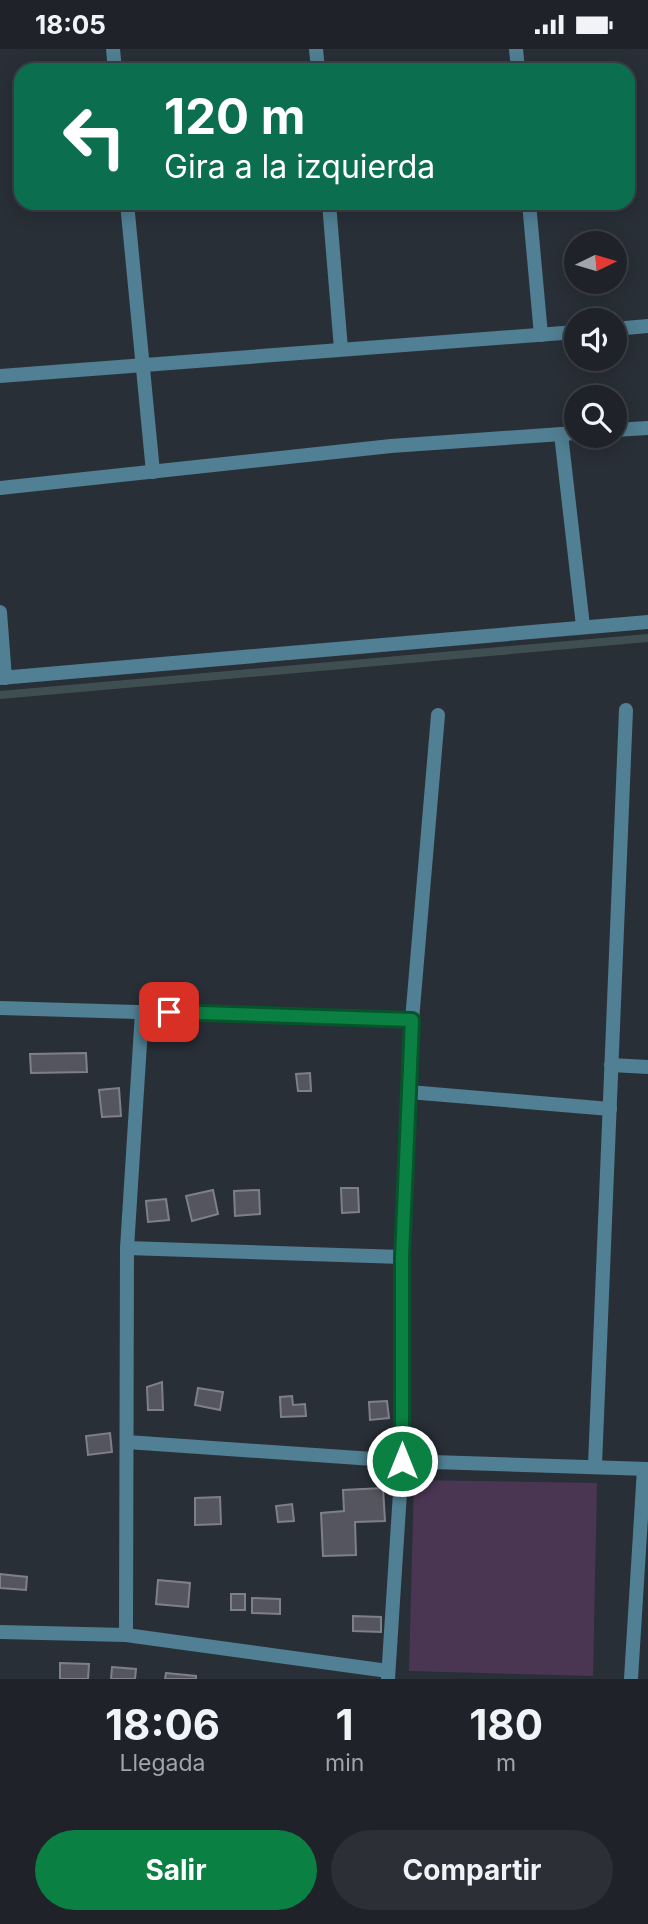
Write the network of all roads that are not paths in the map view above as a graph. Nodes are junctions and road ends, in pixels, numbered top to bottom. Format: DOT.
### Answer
graph roads {
  1 [pos="128,210"];
  2 [pos="330,210"];
  3 [pos="530,210"];
  4 [pos="648,326"];
  5 [pos="627,328"];
  6 [pos="564,333"];
  7 [pos="541,335"];
  8 [pos="341,349"];
  9 [pos="141,364"];
  10 [pos="0,376"];
  11 [pos="648,428"];
  12 [pos="627,429"];
  13 [pos="564,433"];
  14 [pos="570,448"];
  15 [pos="153,472"];
  16 [pos="0,488"];
  17 [pos="0,613"];
  18 [pos="648,622"];
  19 [pos="583,626"];
  20 [pos="2,678"];
  21 [pos="626,709"];
  22 [pos="438,715"];
  23 [pos="0,1008"];
  24 [pos="142,1011"];
  25 [pos="412,1020"];
  26 [pos="611,1065"];
  27 [pos="648,1067"];
  28 [pos="409,1092"];
  29 [pos="610,1108"];
  30 [pos="127,1248"];
  31 [pos="402,1257"];
  32 [pos="127,1442"];
  33 [pos="402,1461"];
  34 [pos="595,1465"];
  35 [pos="646,1469"];
  36 [pos="0,1632"];
  37 [pos="126,1635"];
  38 [pos="388,1675"];
  39 [pos="631,1679"];
  1 -- 9 [label="street"];
  2 -- 8 [label="street"];
  3 -- 7 [label="street"];
  4 -- 5 [label="street"];
  6 -- 7 [label="street"];
  7 -- 8 [label="street"];
  8 -- 9 [label="street"];
  9 -- 10 [label="street"];
  9 -- 15 [label="street"];
  11 -- 12 [label="street"];
  13 -- 15 [label="street"];
  14 -- 19 [label="street"];
  15 -- 16 [label="street"];
  17 -- 20 [label="street"];
  18 -- 19 [label="street"];
  19 -- 20 [label="street"];
  21 -- 26 [label="street"];
  22 -- 25 [label="street"];
  23 -- 24 [label="street"];
  24 -- 25 [label="street"];
  24 -- 30 [label="street"];
  25 -- 28 [label="street"];
  26 -- 27 [label="street"];
  26 -- 29 [label="street"];
  28 -- 29 [label="street"];
  28 -- 31 [label="street"];
  29 -- 34 [label="street"];
  30 -- 31 [label="street"];
  30 -- 32 [label="street"];
  31 -- 33 [label="street"];
  32 -- 33 [label="street"];
  32 -- 37 [label="street"];
  33 -- 34 [label="street"];
  33 -- 38 [label="street"];
  34 -- 35 [label="street"];
  35 -- 39 [label="street"];
  36 -- 37 [label="street"];
  37 -- 38 [label="street"];
}
